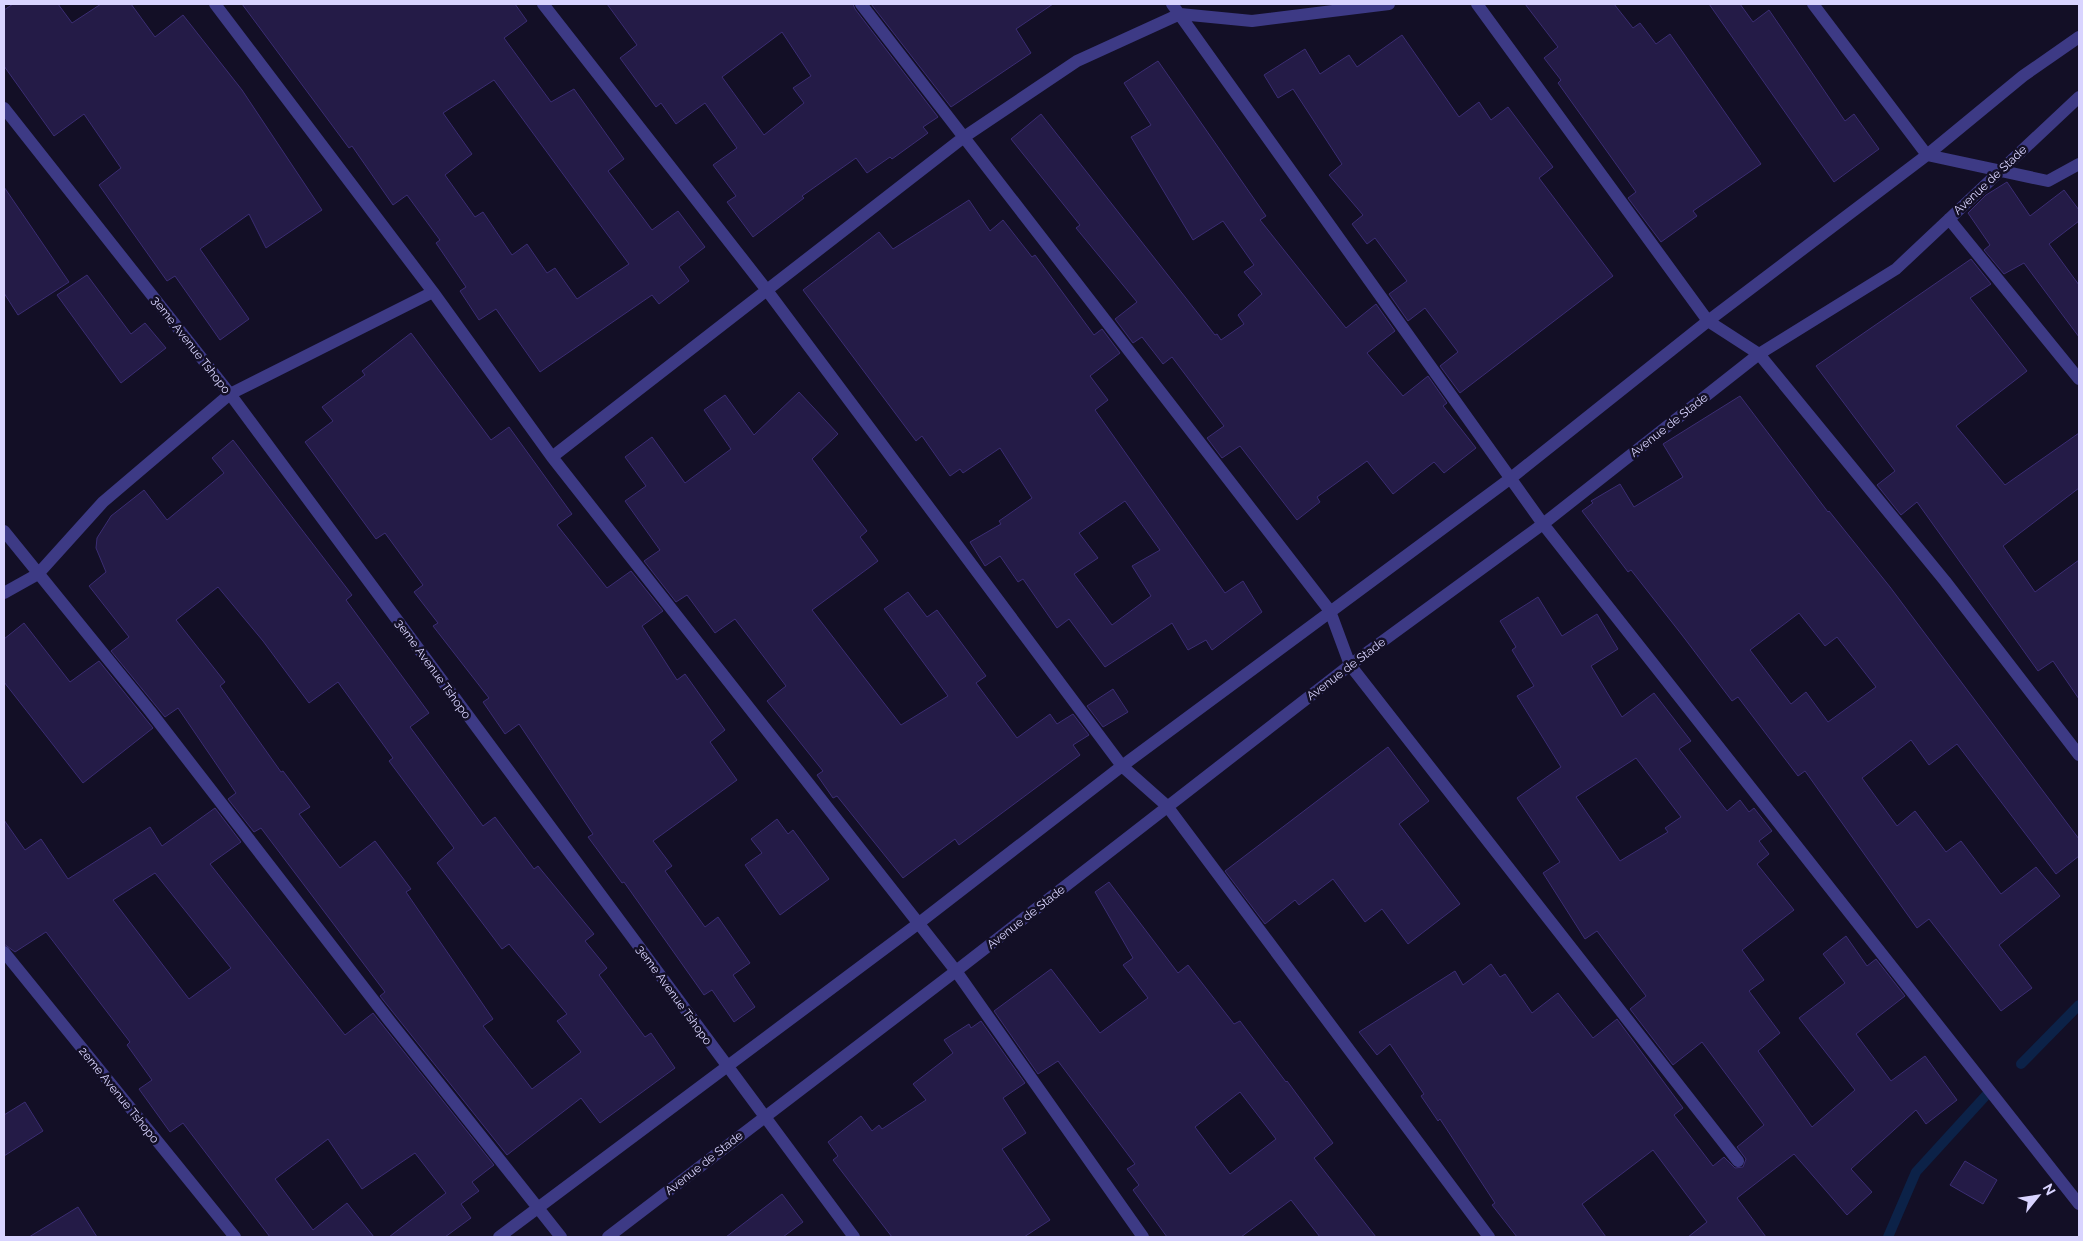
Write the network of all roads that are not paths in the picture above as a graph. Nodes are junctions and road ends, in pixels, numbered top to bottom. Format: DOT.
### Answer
graph roads {
  1 [pos="215,4"];
  2 [pos="543,4"];
  3 [pos="861,4"];
  4 [pos="1389,4"];
  5 [pos="1477,4"];
  6 [pos="1813,4"];
  7 [pos="1176,9"];
  8 [pos="2079,37"];
  9 [pos="2079,97"];
  10 [pos="4,108"];
  11 [pos="964,137"];
  12 [pos="1927,155"];
  13 [pos="2079,164"];
  14 [pos="1999,172"];
  15 [pos="1949,219"];
  16 [pos="766,289"];
  17 [pos="433,292"];
  18 [pos="1708,321"];
  19 [pos="1759,354"];
  20 [pos="2079,379"];
  21 [pos="230,394"];
  22 [pos="552,457"];
  23 [pos="1510,478"];
  24 [pos="1543,524"];
  25 [pos="4,531"];
  26 [pos="38,574"];
  27 [pos="4,593"];
  28 [pos="1330,611"];
  29 [pos="1350,665"];
  30 [pos="2079,755"];
  31 [pos="1122,766"];
  32 [pos="1167,806"];
  33 [pos="919,922"];
  34 [pos="4,952"];
  35 [pos="956,971"];
  36 [pos="727,1067"];
  37 [pos="764,1117"];
  38 [pos="1738,1161"];
  39 [pos="2079,1204"];
  40 [pos="537,1206"];
  41 [pos="235,1237"];
  42 [pos="499,1237"];
  43 [pos="561,1237"];
  44 [pos="608,1237"];
  45 [pos="854,1237"];
  46 [pos="1143,1237"];
  47 [pos="1489,1237"];
  1 -- 17 [label="street"];
  2 -- 16 [label="street"];
  3 -- 11 [label="street"];
  4 -- 7 [label="street"];
  5 -- 18 [label="street"];
  6 -- 12 [label="street"];
  7 -- 11 [label="street"];
  7 -- 23 [label="street"];
  8 -- 12 [label="street"];
  9 -- 14 [label="street, Avenue de Stade"];
  10 -- 21 [label="street, 3eme Avenue Tshopo"];
  11 -- 16 [label="street"];
  11 -- 28 [label="street"];
  12 -- 14 [label="street"];
  12 -- 18 [label="street"];
  13 -- 14 [label="street"];
  14 -- 15 [label="street, Avenue de Stade"];
  15 -- 19 [label="street, Avenue de Stade"];
  15 -- 20 [label="street"];
  16 -- 22 [label="street"];
  16 -- 31 [label="street"];
  17 -- 21 [label="street"];
  17 -- 22 [label="street"];
  18 -- 19 [label="street"];
  18 -- 23 [label="street"];
  19 -- 24 [label="street, Avenue de Stade"];
  19 -- 30 [label="street"];
  21 -- 26 [label="street"];
  21 -- 36 [label="street, 3eme Avenue Tshopo"];
  22 -- 33 [label="street"];
  23 -- 24 [label="street"];
  23 -- 28 [label="street"];
  24 -- 29 [label="street, Avenue de Stade"];
  24 -- 39 [label="street"];
  25 -- 26 [label="street"];
  26 -- 27 [label="street"];
  26 -- 40 [label="street"];
  28 -- 29 [label="street"];
  28 -- 31 [label="street"];
  29 -- 32 [label="street, Avenue de Stade"];
  29 -- 38 [label="street"];
  31 -- 32 [label="street"];
  31 -- 33 [label="street"];
  32 -- 35 [label="street, Avenue de Stade"];
  32 -- 47 [label="street"];
  33 -- 35 [label="street"];
  33 -- 36 [label="street"];
  34 -- 41 [label="street, 2eme Avenue Tshopo"];
  35 -- 37 [label="street, Avenue de Stade"];
  35 -- 46 [label="street"];
  36 -- 37 [label="street, 3eme Avenue Tshopo"];
  36 -- 40 [label="street"];
  37 -- 44 [label="street, Avenue de Stade"];
  37 -- 45 [label="street, 3eme Avenue Tshopo"];
  40 -- 42 [label="street"];
  40 -- 43 [label="street"];
}
